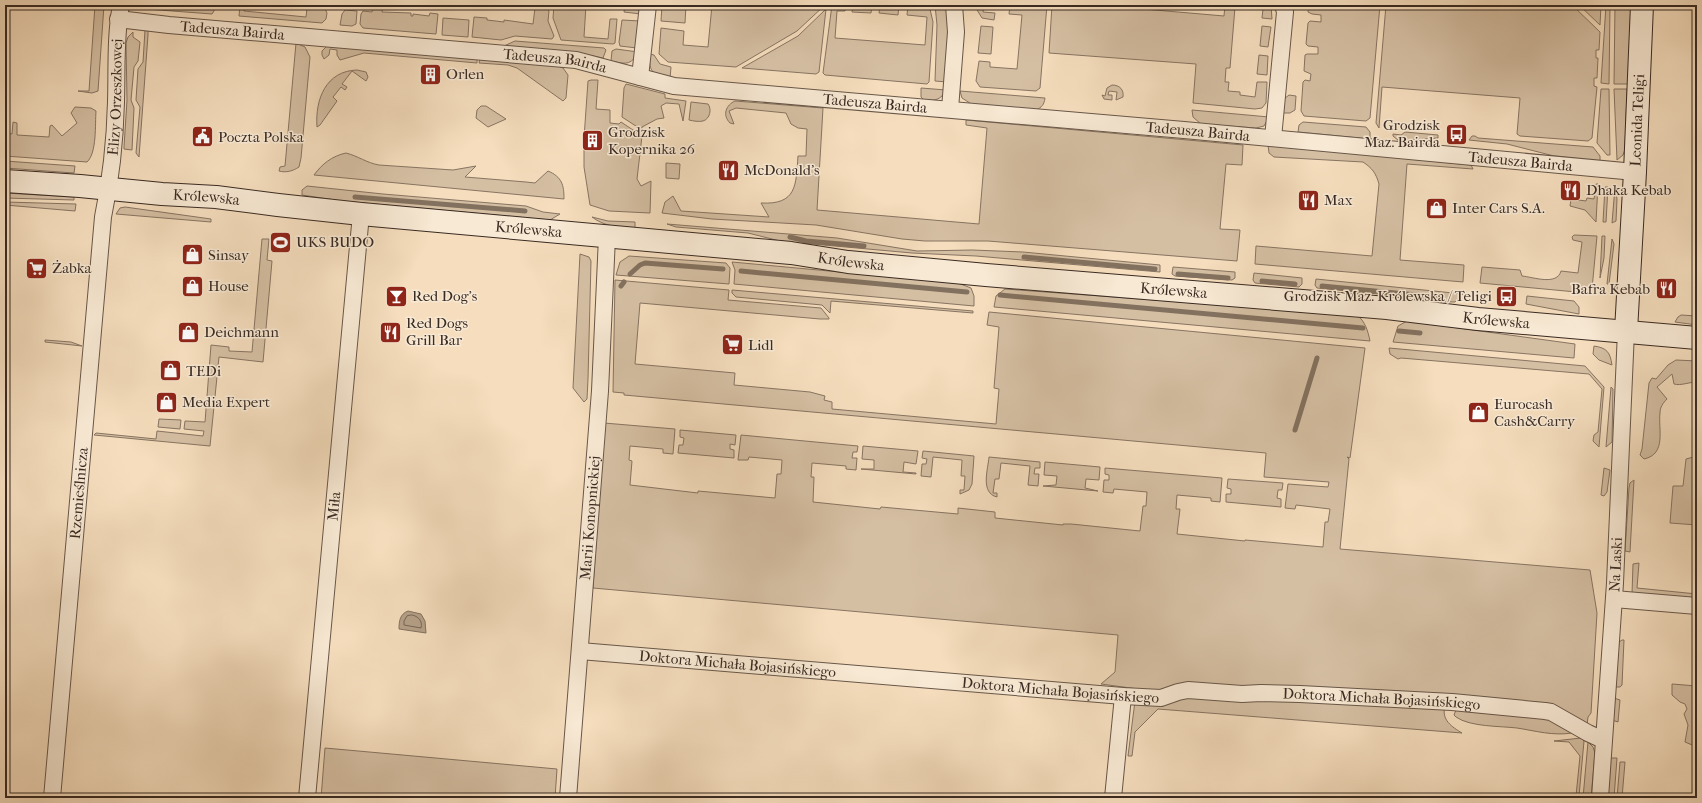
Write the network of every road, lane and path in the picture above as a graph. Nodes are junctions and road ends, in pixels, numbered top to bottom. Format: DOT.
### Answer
graph roads {
  1 [pos="648,5"];
  2 [pos="954,5"];
  3 [pos="1283,5"];
  4 [pos="1642,5"];
  5 [pos="120,12"];
  6 [pos="640,77"];
  7 [pos="950,109"];
  8 [pos="1273,138"];
  9 [pos="1635,172"];
  10 [pos="5,181"];
  11 [pos="109,189"];
  12 [pos="361,214"];
  13 [pos="607,237"];
  14 [pos="1626,330"];
  15 [pos="1697,338"];
  16 [pos="1614,599"];
  17 [pos="1697,606"];
  18 [pos="580,651"];
  19 [pos="1123,696"];
  20 [pos="1603,740"];
  21 [pos="52,798"];
  22 [pos="307,798"];
  23 [pos="568,798"];
  24 [pos="1113,798"];
  25 [pos="1600,798"];
  1 -- 6 [label="street"];
  2 -- 7 [label="street"];
  3 -- 8 [label="street"];
  4 -- 9 [label="main road, Leonida Teligi"];
  5 -- 6 [label="street, Tadeusza Bairda"];
  5 -- 11 [label="street, Elizy Orzeszkowej"];
  6 -- 7 [label="street, Tadeusza Bairda"];
  7 -- 8 [label="street, Tadeusza Bairda"];
  8 -- 9 [label="street, Tadeusza Bairda"];
  9 -- 14 [label="main road, Leonida Teligi"];
  10 -- 11 [label="main road, Królewska"];
  11 -- 12 [label="main road, Królewska"];
  11 -- 21 [label="street, Rzemieślnicza"];
  12 -- 13 [label="main road, Królewska"];
  12 -- 22 [label="street, Miła"];
  13 -- 14 [label="main road, Królewska"];
  13 -- 18 [label="street, Marii Konopnickiej"];
  14 -- 15 [label="main road, Królewska"];
  14 -- 16 [label="street, Na Laski"];
  16 -- 17 [label="street"];
  16 -- 20 [label="street, Na Laski"];
  18 -- 19 [label="street, Doktora Michała Bojasińskiego"];
  18 -- 23 [label="street, Marii Konopnickiej"];
  19 -- 20 [label="street, Doktora Michała Bojasińskiego"];
  19 -- 24 [label="street"];
  20 -- 25 [label="street, Na Laski"];
}
